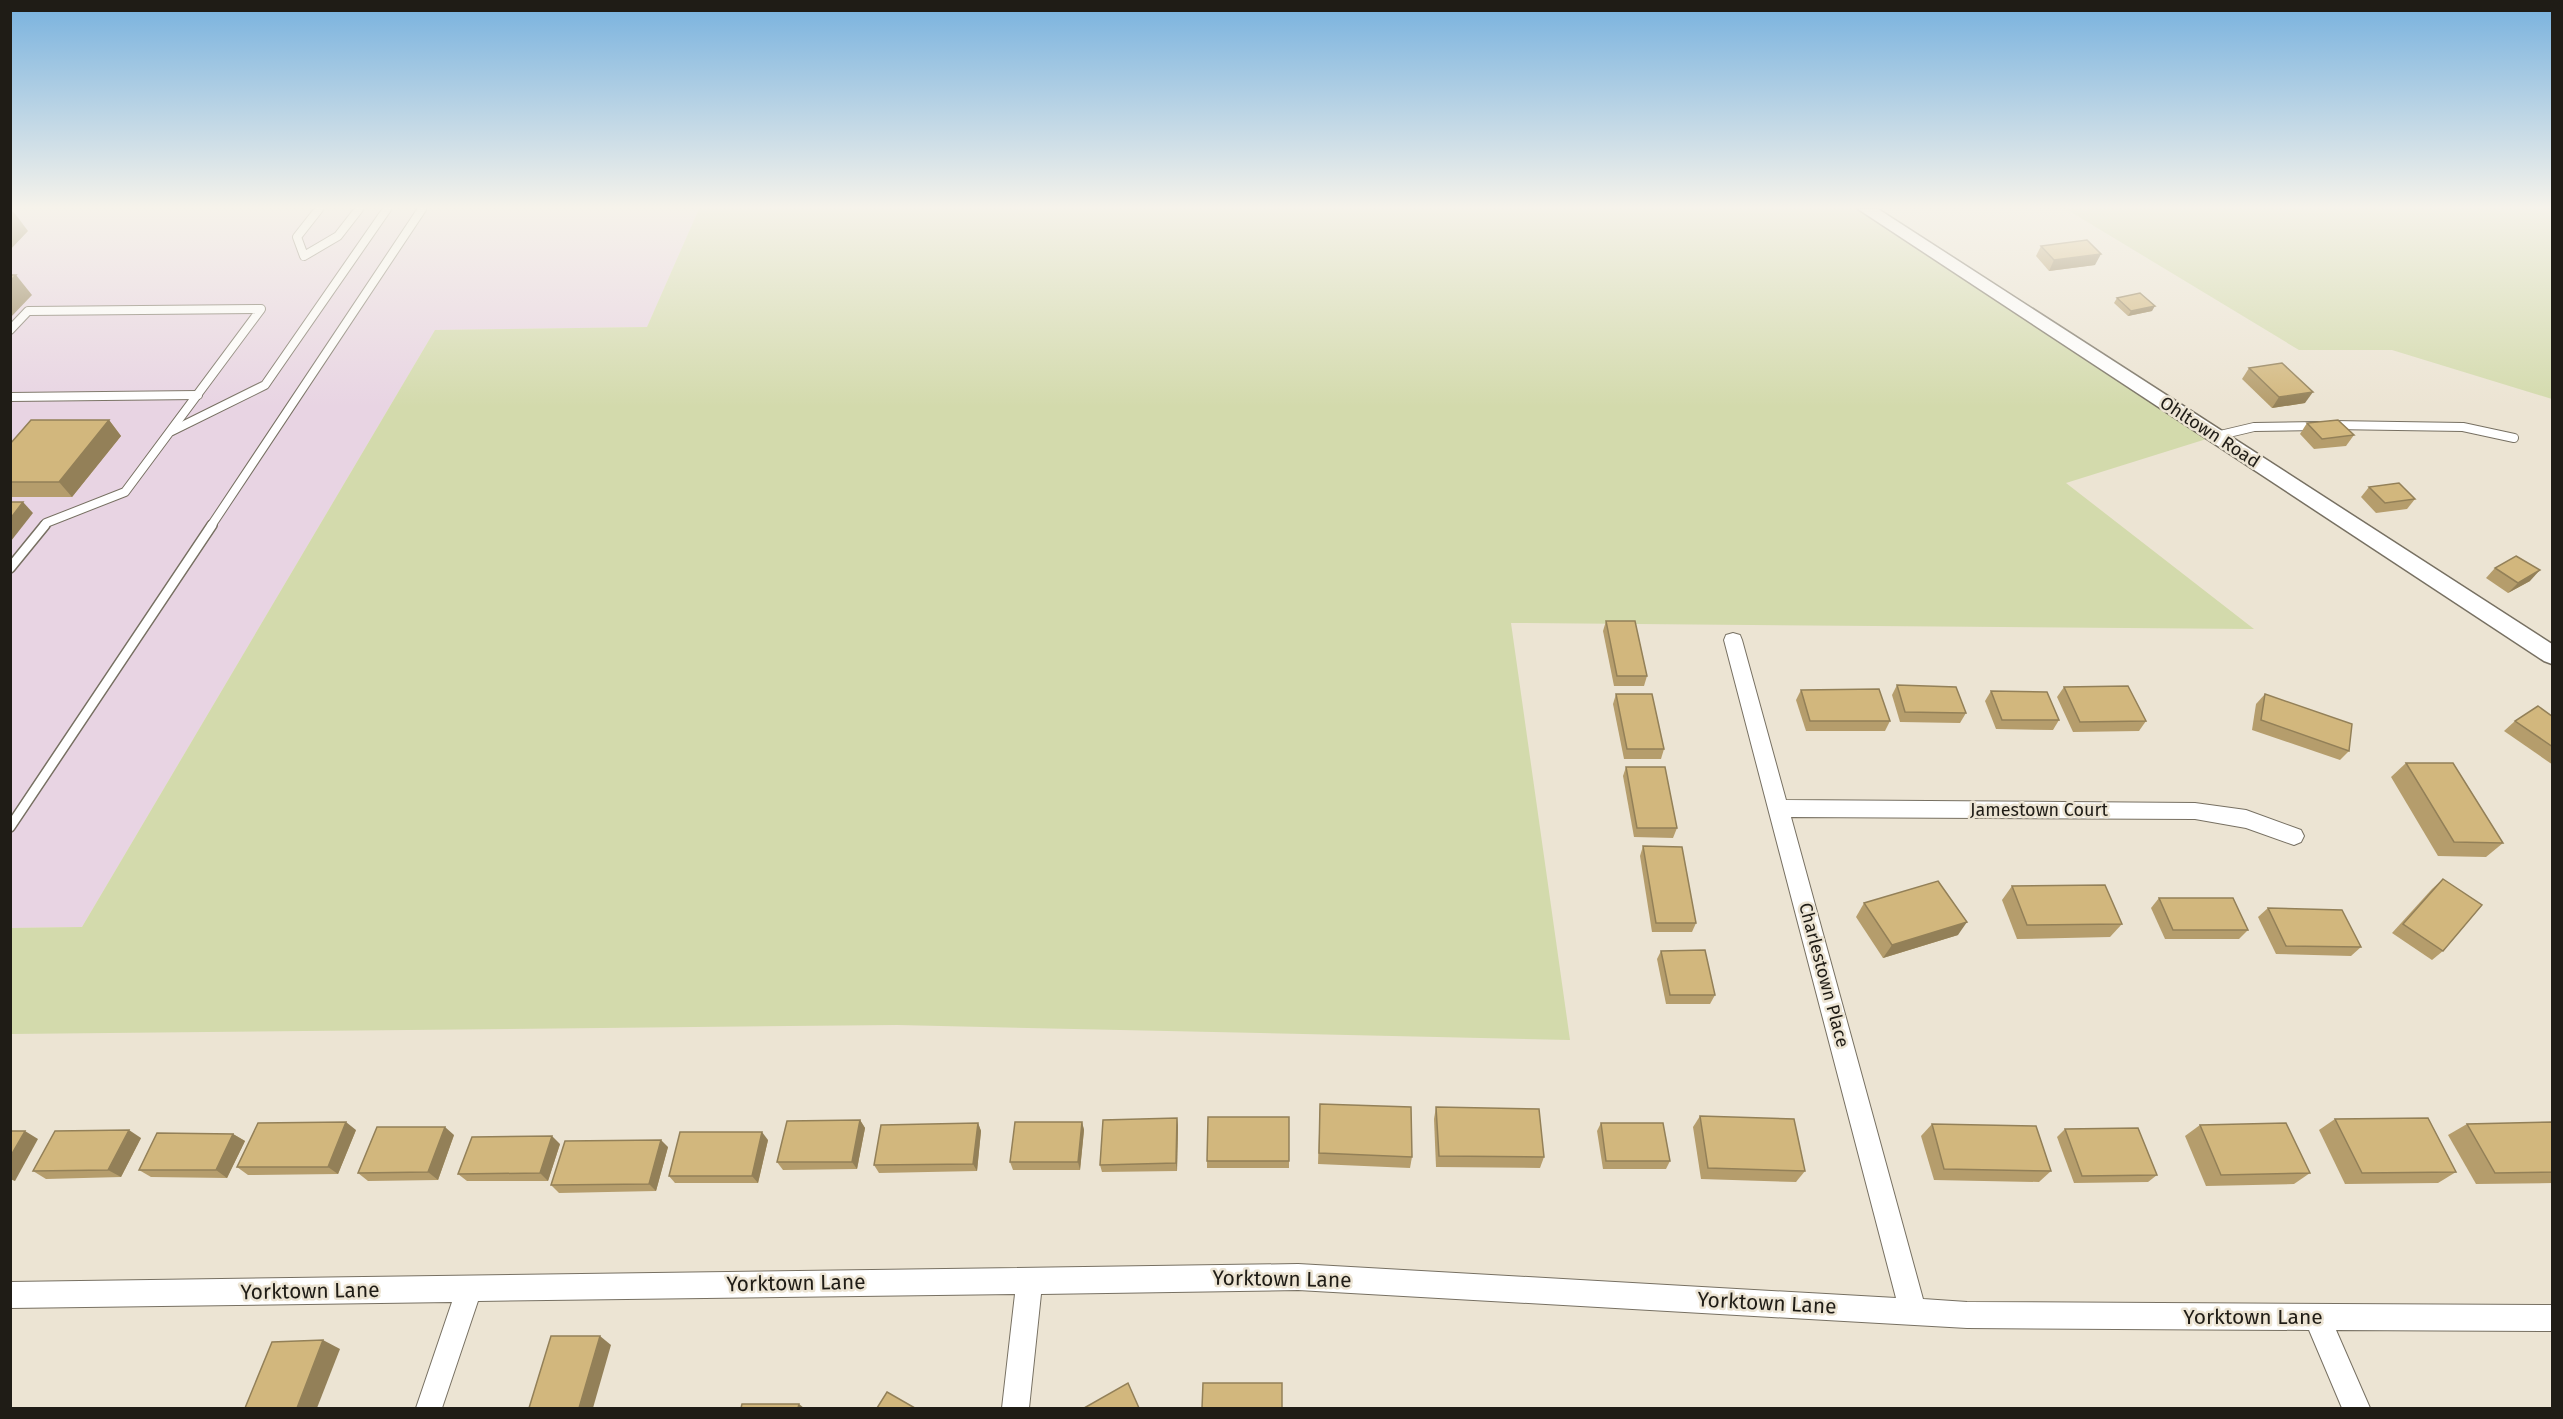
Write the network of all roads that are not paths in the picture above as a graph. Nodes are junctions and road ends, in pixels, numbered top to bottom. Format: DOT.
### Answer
graph roads {
  1 [pos="341,275"];
  2 [pos="378,275"];
  3 [pos="1969,275"];
  4 [pos="10,330"];
  5 [pos="198,395"];
  6 [pos="10,396"];
  7 [pos="170,432"];
  8 [pos="2216,436"];
  9 [pos="2514,438"];
  10 [pos="10,568"];
  11 [pos="1733,640"];
  12 [pos="2553,656"];
  13 [pos="1780,808"];
  14 [pos="10,827"];
  15 [pos="2294,836"];
  16 [pos="1029,1281"];
  17 [pos="469,1289"];
  18 [pos="10,1295"];
  19 [pos="1913,1311"];
  20 [pos="2316,1317"];
  21 [pos="2553,1318"];
  22 [pos="429,1408"];
  23 [pos="1015,1408"];
  24 [pos="2356,1408"];
  1 -- 7 [label="lane"];
  2 -- 14 [label="lane"];
  3 -- 8 [label="street, Ohltown Road"];
  4 -- 5 [label="lane"];
  5 -- 6 [label="lane"];
  5 -- 7 [label="lane"];
  7 -- 10 [label="lane"];
  8 -- 9 [label="lane"];
  8 -- 12 [label="street, Ohltown Road"];
  11 -- 13 [label="street, Charlestown Place"];
  13 -- 15 [label="street, Jamestown Court"];
  13 -- 19 [label="street, Charlestown Place"];
  16 -- 17 [label="street, Yorktown Lane"];
  16 -- 19 [label="street, Yorktown Lane"];
  16 -- 23 [label="street"];
  17 -- 18 [label="street, Yorktown Lane"];
  17 -- 22 [label="street"];
  19 -- 20 [label="street, Yorktown Lane"];
  20 -- 21 [label="street, Yorktown Lane"];
  20 -- 24 [label="street"];
}
